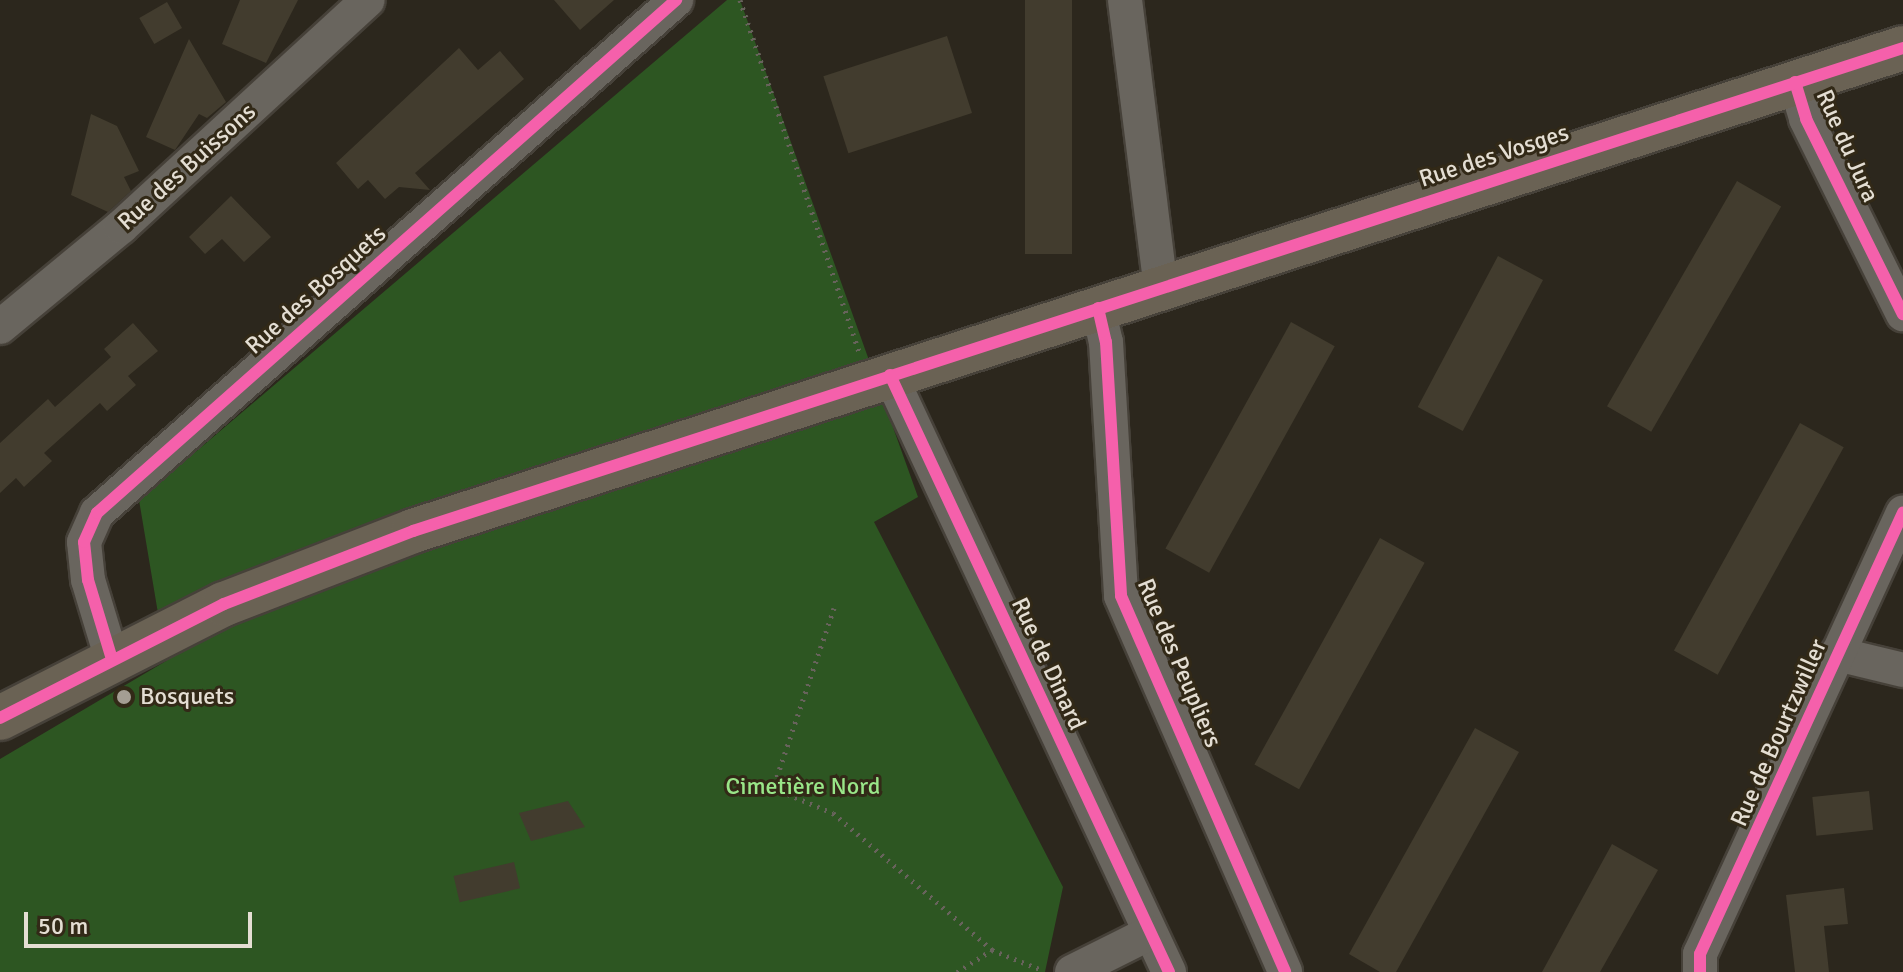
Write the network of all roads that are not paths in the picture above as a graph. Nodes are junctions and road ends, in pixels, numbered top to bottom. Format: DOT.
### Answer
graph roads {
  1 [pos="368,0"];
  2 [pos="676,0"];
  3 [pos="1125,0"];
  4 [pos="1903,48"];
  5 [pos="1795,82"];
  6 [pos="1161,288"];
  7 [pos="1098,308"];
  8 [pos="1903,314"];
  9 [pos="0,327"];
  10 [pos="880,378"];
  11 [pos="1903,512"];
  12 [pos="1837,654"];
  13 [pos="111,656"];
  14 [pos="1903,670"];
  15 [pos="0,718"];
  16 [pos="1150,933"];
  17 [pos="1072,972"];
  18 [pos="1169,972"];
  19 [pos="1285,972"];
  20 [pos="1700,972"];
  1 -- 9 [label="street, Rue des Buissons"];
  2 -- 13 [label="street, Rue des Bosquets"];
  3 -- 6 [label="street"];
  4 -- 5 [label="main road, Rue des Vosges"];
  5 -- 6 [label="main road, Rue des Vosges"];
  5 -- 8 [label="street, Rue du Jura"];
  6 -- 7 [label="main road, Rue des Vosges"];
  7 -- 10 [label="main road, Rue des Vosges"];
  7 -- 19 [label="street, Rue des Peupliers"];
  10 -- 13 [label="main road, Rue des Vosges"];
  10 -- 16 [label="street, Rue de Dinard"];
  11 -- 12 [label="street, Rue de Bourtzwiller"];
  12 -- 14 [label="street"];
  12 -- 20 [label="street, Rue de Bourtzwiller"];
  13 -- 15 [label="main road, Rue des Vosges"];
  16 -- 17 [label="street"];
  16 -- 18 [label="street, Rue de Dinard"];
}
